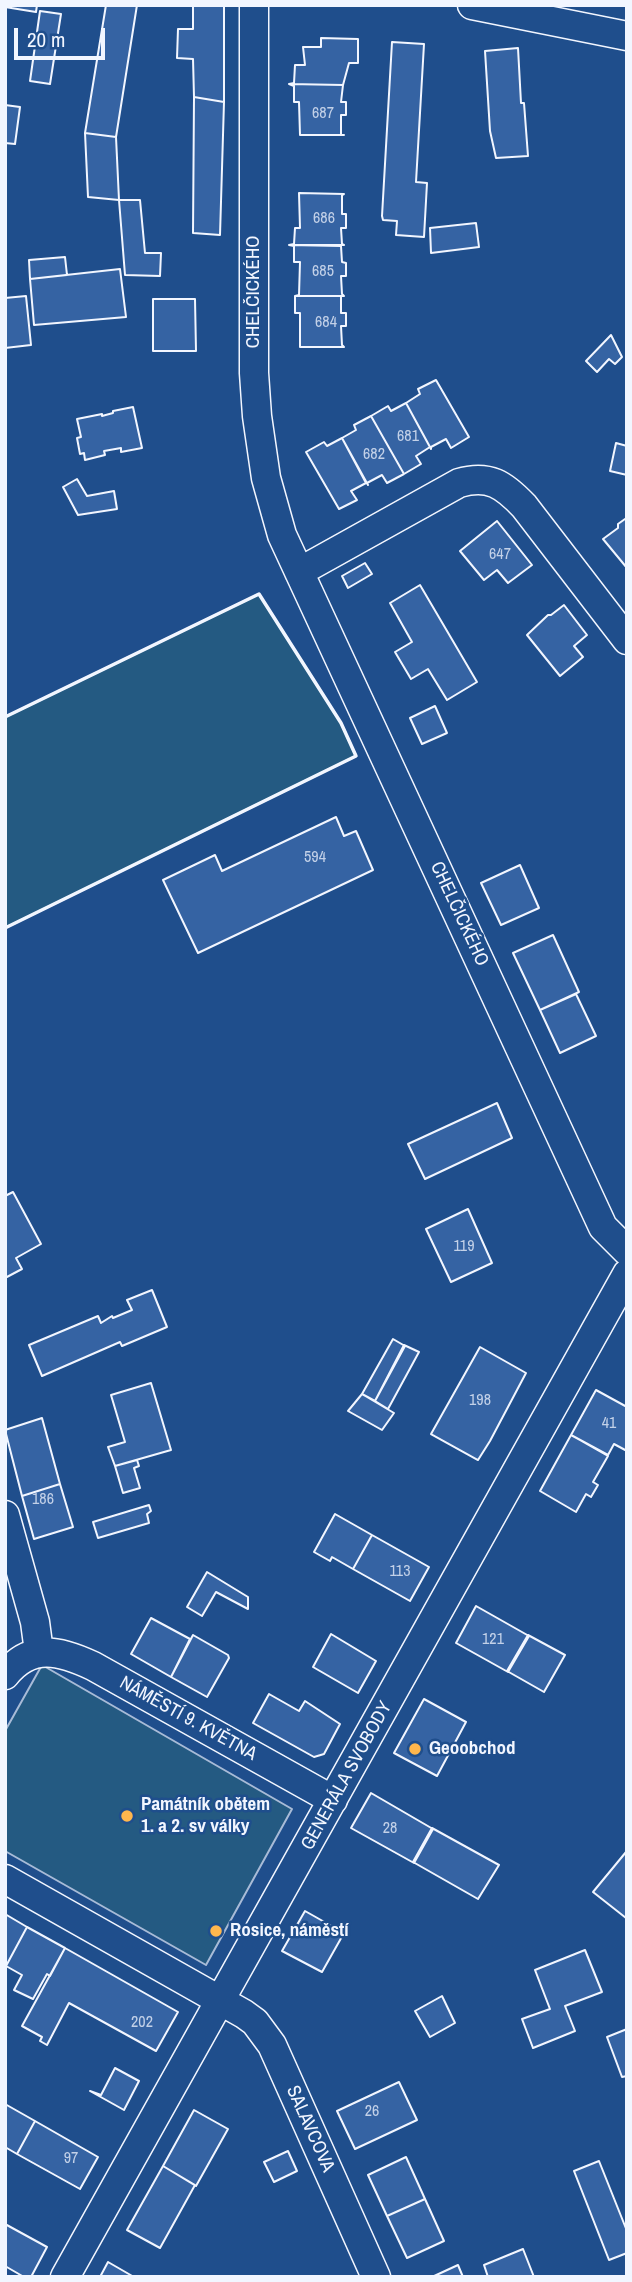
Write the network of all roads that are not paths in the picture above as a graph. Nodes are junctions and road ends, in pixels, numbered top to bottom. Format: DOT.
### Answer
graph roads {
  1 [pos="254,5"];
  2 [pos="472,5"];
  3 [pos="627,36"];
  4 [pos="299,572"];
  5 [pos="627,640"];
  6 [pos="627,1251"];
  7 [pos="627,1274"];
  8 [pos="5,1515"];
  9 [pos="39,1652"];
  10 [pos="5,1675"];
  11 [pos="333,1800"];
  12 [pos="5,1879"];
  13 [pos="221,2000"];
  14 [pos="65,2277"];
  15 [pos="376,2277"];
  1 -- 4 [label="street, CHELČICKÉHO"];
  2 -- 3 [label="street"];
  4 -- 5 [label="street"];
  4 -- 6 [label="street, CHELČICKÉHO"];
  7 -- 11 [label="street, GENERÁLA SVOBODY"];
  8 -- 9 [label="street"];
  9 -- 10 [label="street"];
  9 -- 11 [label="street, NÁMĚSTÍ 9. KVĚTNA"];
  11 -- 13 [label="street, GENERÁLA SVOBODY"];
  12 -- 13 [label="street"];
  13 -- 14 [label="street, GENERÁLA SVOBODY"];
  13 -- 15 [label="street, SALAVCOVA"];
}
